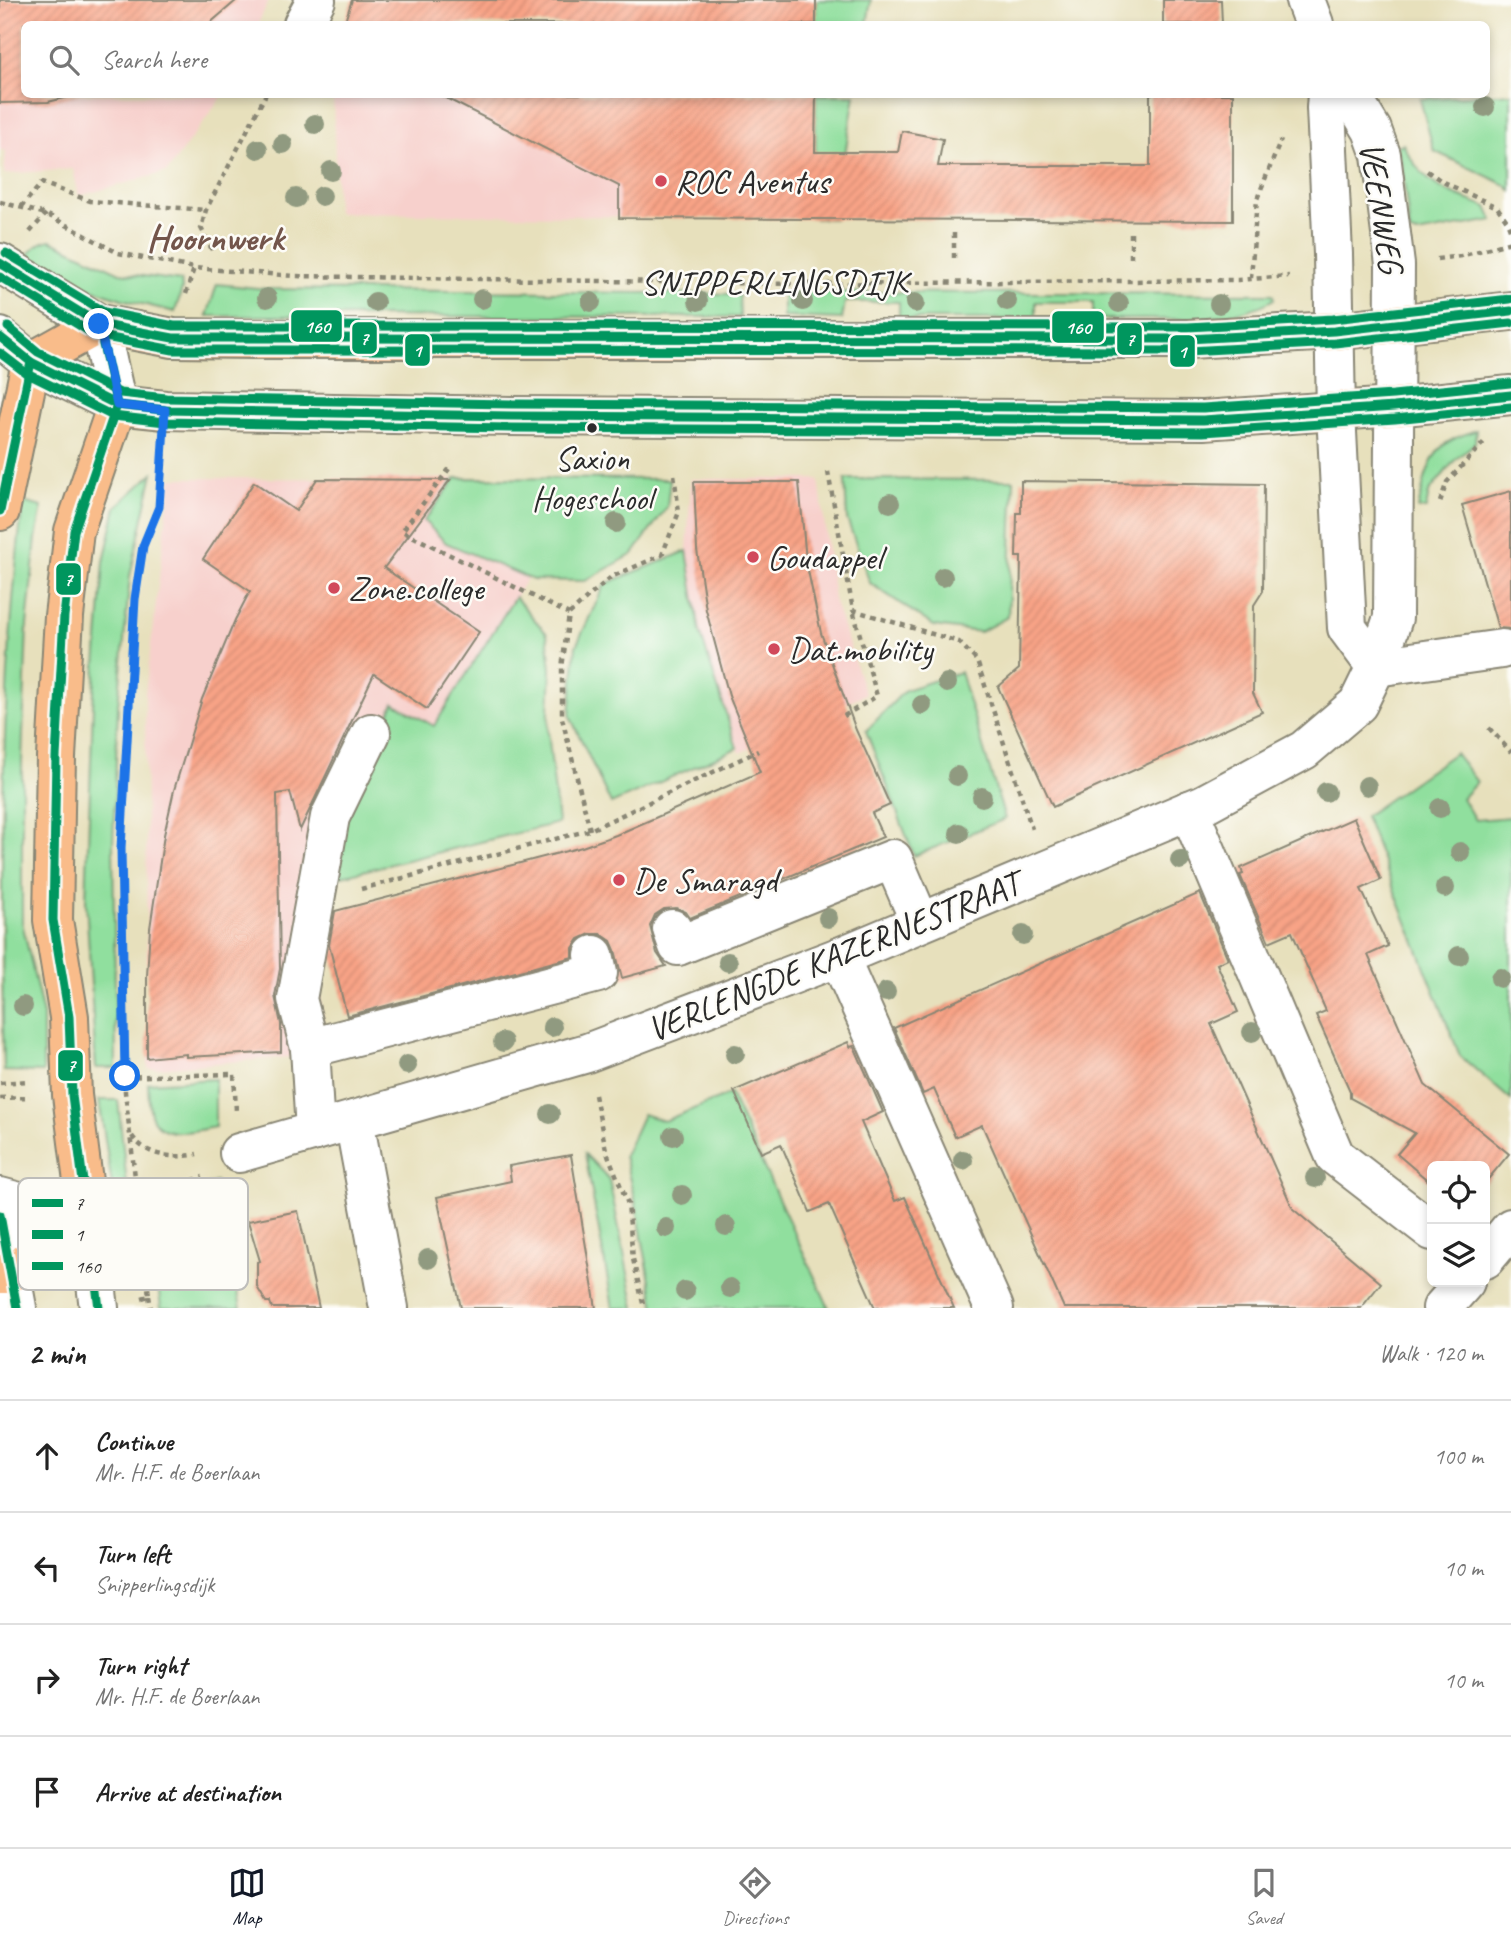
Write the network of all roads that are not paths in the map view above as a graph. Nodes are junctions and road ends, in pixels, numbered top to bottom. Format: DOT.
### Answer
graph roads {
  1 [pos="316,0"];
  2 [pos="1306,0"];
  3 [pos="305,21"];
  4 [pos="1313,21"];
  5 [pos="1327,98"];
  6 [pos="1352,98"];
  7 [pos="0,263"];
  8 [pos="1511,312"];
  9 [pos="99,324"];
  10 [pos="1394,324"];
  11 [pos="1334,331"];
  12 [pos="0,337"];
  13 [pos="31,362"];
  14 [pos="1505,396"];
  15 [pos="117,405"];
  16 [pos="1394,407"];
  17 [pos="1336,412"];
  18 [pos="0,511"];
  19 [pos="1502,649"];
  20 [pos="1376,667"];
  21 [pos="371,733"];
  22 [pos="1189,810"];
  23 [pos="920,922"];
  24 [pos="672,929"];
  25 [pos="594,955"];
  26 [pos="839,957"];
  27 [pos="310,1048"];
  28 [pos="354,1120"];
  29 [pos="315,1131"];
  30 [pos="239,1153"];
  31 [pos="83,1178"];
  32 [pos="0,1197"];
  33 [pos="18,1202"];
  34 [pos="0,1215"];
  35 [pos="1427,1227"];
  36 [pos="1511,1228"];
  37 [pos="1490,1253"];
  38 [pos="9,1285"];
  39 [pos="1461,1287"];
  40 [pos="97,1290"];
  41 [pos="99,1308"];
  42 [pos="389,1308"];
  43 [pos="994,1308"];
  44 [pos="1442,1308"];
  1 -- 3 [label="street"];
  2 -- 4 [label="street"];
  5 -- 11 [label="street, VEENWEG"];
  6 -- 10 [label="street, VEENWEG"];
  7 -- 9 [label="street"];
  8 -- 10 [label="main road, SNIPPERLINGSDIJK"];
  9 -- 11 [label="main road, SNIPPERLINGSDIJK"];
  9 -- 13 [label="main road"];
  9 -- 15 [label="street"];
  10 -- 11 [label="main road, SNIPPERLINGSDIJK"];
  10 -- 16 [label="street"];
  11 -- 17 [label="street"];
  12 -- 13 [label="street"];
  13 -- 15 [label="street"];
  13 -- 18 [label="main road"];
  14 -- 16 [label="main road"];
  15 -- 17 [label="main road"];
  15 -- 31 [label="main road"];
  16 -- 17 [label="main road"];
  16 -- 20 [label="street, VERLENGDE KAZERNESTRAAT"];
  17 -- 20 [label="street"];
  19 -- 20 [label="street"];
  20 -- 22 [label="street, VERLENGDE KAZERNESTRAAT"];
  21 -- 27 [label="street"];
  22 -- 23 [label="street, VERLENGDE KAZERNESTRAAT"];
  22 -- 35 [label="street"];
  23 -- 24 [label="street"];
  23 -- 26 [label="street, VERLENGDE KAZERNESTRAAT"];
  25 -- 27 [label="street"];
  26 -- 28 [label="street, VERLENGDE KAZERNESTRAAT"];
  26 -- 43 [label="street"];
  27 -- 29 [label="street"];
  28 -- 29 [label="street, VERLENGDE KAZERNESTRAAT"];
  28 -- 42 [label="street"];
  29 -- 30 [label="street, VERLENGDE KAZERNESTRAAT"];
  32 -- 33 [label="street"];
  34 -- 38 [label="street"];
  36 -- 37 [label="street"];
  39 -- 44 [label="street"];
  40 -- 41 [label="street"];
}
